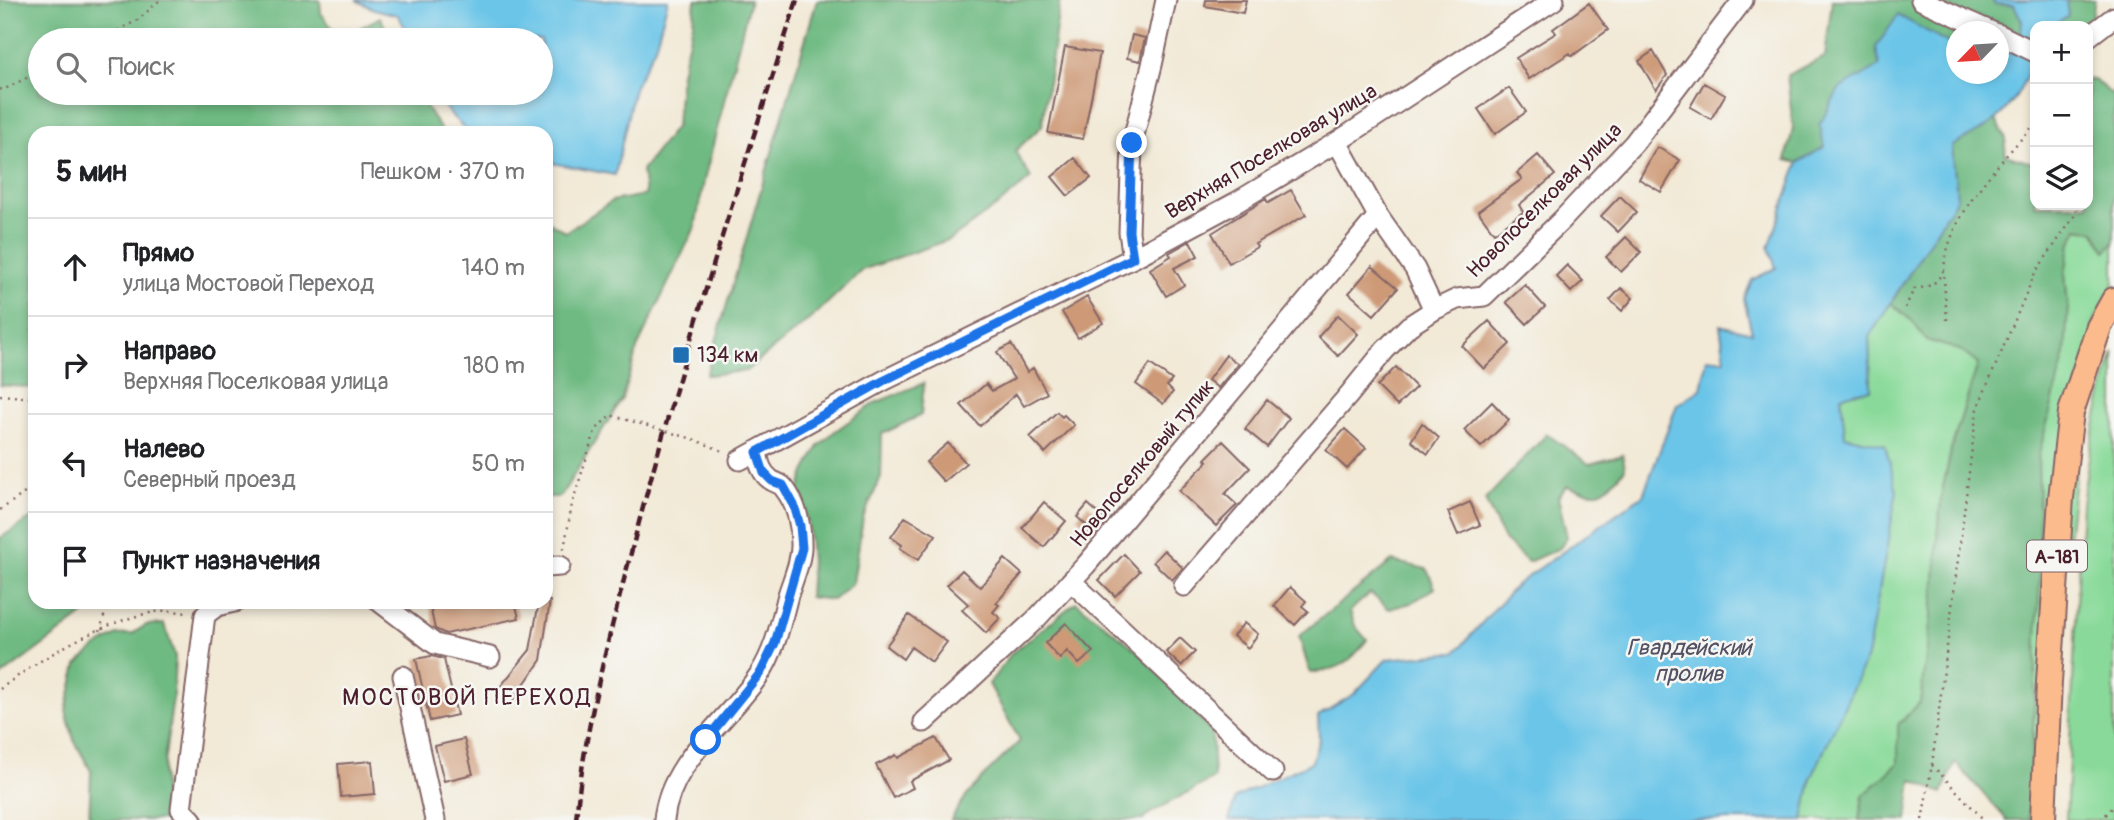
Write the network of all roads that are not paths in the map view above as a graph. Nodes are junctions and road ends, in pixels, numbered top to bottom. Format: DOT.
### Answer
graph roads {
  1 [pos="1166,0"];
  2 [pos="1555,0"];
  3 [pos="1743,0"];
  4 [pos="1921,0"];
  5 [pos="2114,17"];
  6 [pos="1968,21"];
  7 [pos="2093,33"];
  8 [pos="2009,40"];
  9 [pos="2030,50"];
  10 [pos="1337,142"];
  11 [pos="1378,216"];
  12 [pos="1133,258"];
  13 [pos="2114,300"];
  14 [pos="1434,310"];
  15 [pos="1071,581"];
  16 [pos="1184,586"];
  17 [pos="213,609"];
  18 [pos="389,609"];
  19 [pos="490,657"];
  20 [pos="403,676"];
  21 [pos="924,722"];
  22 [pos="1273,772"];
  23 [pos="192,820"];
  24 [pos="435,820"];
  25 [pos="664,820"];
  26 [pos="2043,820"];
  1 -- 12 [label="street"];
  2 -- 10 [label="street, Верхняя Поселковая улица"];
  3 -- 14 [label="street, Новопоселковая улица"];
  4 -- 6 [label="street"];
  5 -- 7 [label="street"];
  8 -- 9 [label="street"];
  10 -- 11 [label="street"];
  10 -- 12 [label="street, Верхняя Поселковая улица"];
  11 -- 14 [label="street"];
  11 -- 15 [label="street, Новопоселковый тупик"];
  12 -- 25 [label="street, Верхняя Поселковая улица"];
  13 -- 26 [label="main road, А-181"];
  14 -- 16 [label="street, Новопоселковая улица"];
  15 -- 21 [label="street, Новопоселковый тупик"];
  15 -- 22 [label="street"];
  17 -- 23 [label="street"];
  18 -- 19 [label="street"];
  20 -- 24 [label="street"];
}
